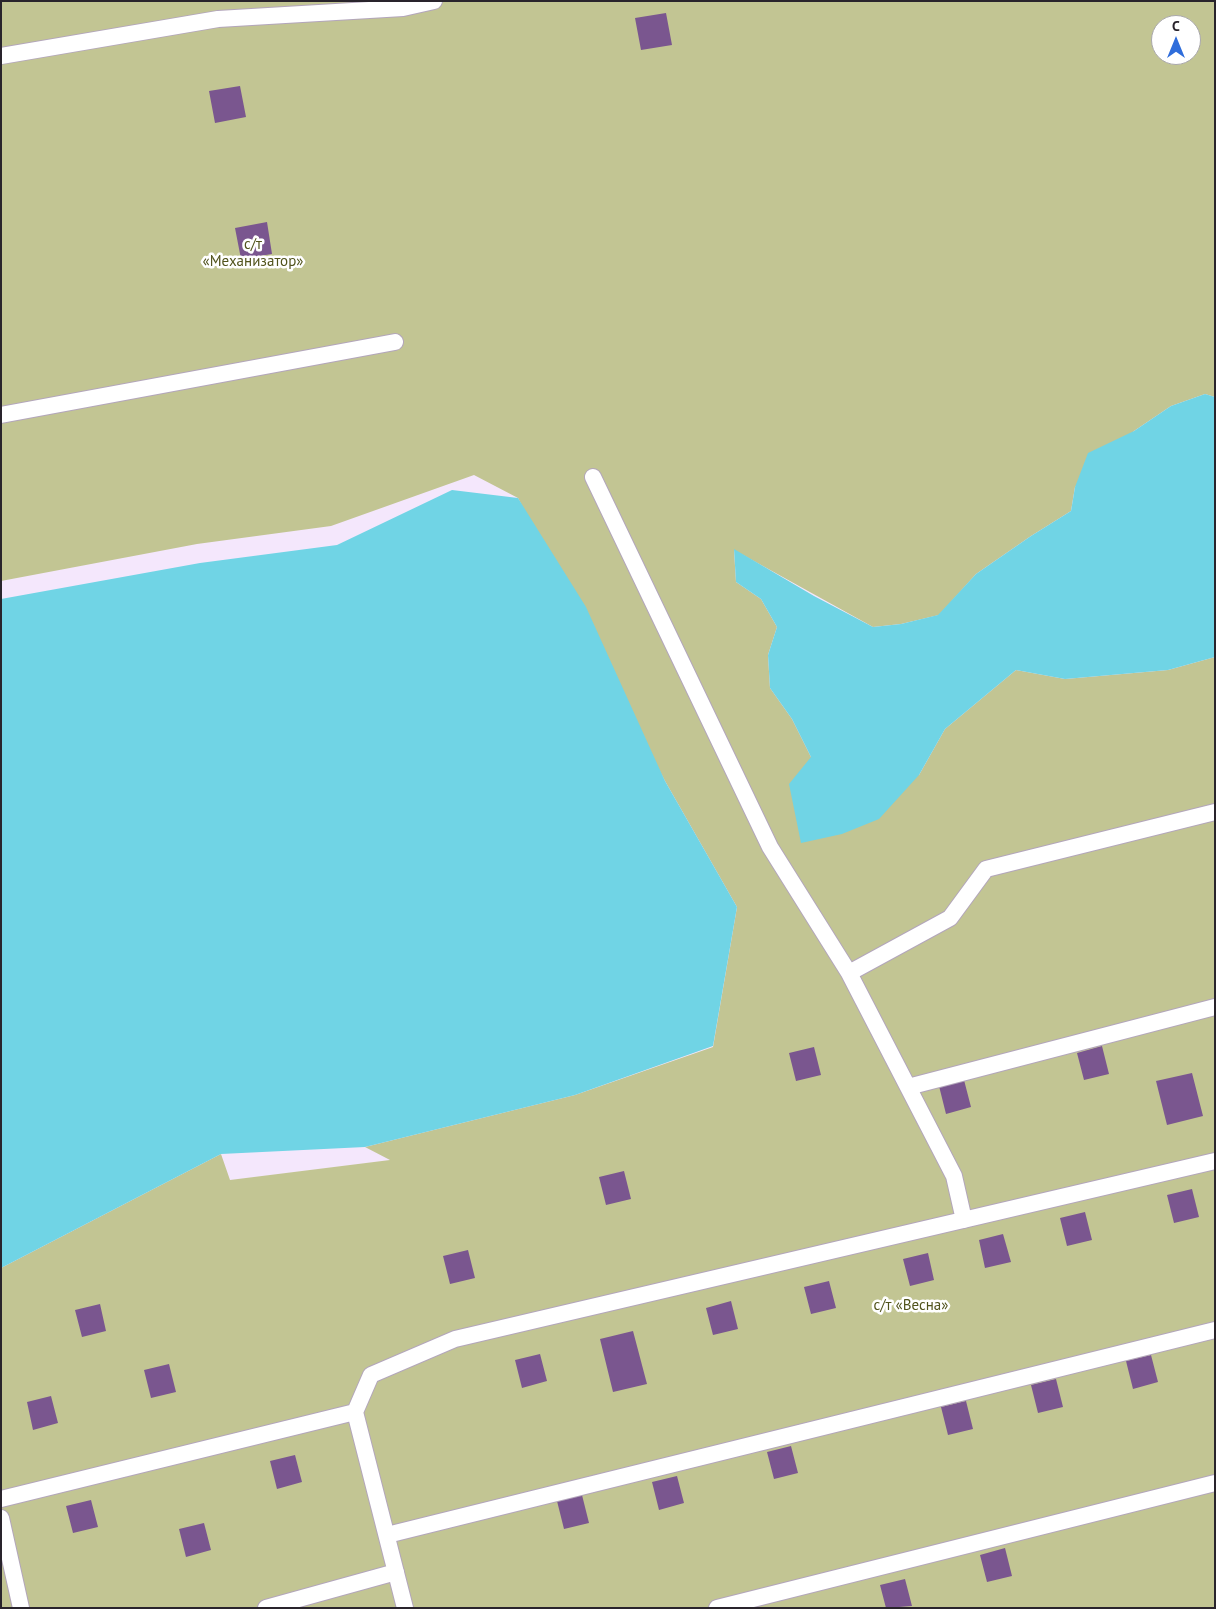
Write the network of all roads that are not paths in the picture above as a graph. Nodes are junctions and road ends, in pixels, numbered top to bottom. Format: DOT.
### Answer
graph roads {
  1 [pos="434,1"];
  2 [pos="1,56"];
  3 [pos="395,342"];
  4 [pos="1,415"];
  5 [pos="593,477"];
  6 [pos="1215,812"];
  7 [pos="848,973"];
  8 [pos="1215,1007"];
  9 [pos="908,1086"];
  10 [pos="1215,1161"];
  11 [pos="964,1220"];
  12 [pos="1215,1330"];
  13 [pos="355,1412"];
  14 [pos="1215,1483"];
  15 [pos="1,1499"];
  16 [pos="1,1518"];
  17 [pos="387,1535"];
  18 [pos="396,1572"];
  19 [pos="21,1608"];
  20 [pos="266,1608"];
  21 [pos="405,1608"];
  22 [pos="717,1608"];
  1 -- 2 [label="lane"];
  3 -- 4 [label="lane"];
  5 -- 7 [label="lane"];
  6 -- 7 [label="lane"];
  7 -- 9 [label="lane"];
  8 -- 9 [label="lane"];
  9 -- 11 [label="lane"];
  10 -- 11 [label="lane"];
  11 -- 13 [label="lane"];
  12 -- 17 [label="lane"];
  13 -- 15 [label="lane"];
  13 -- 17 [label="lane"];
  14 -- 22 [label="lane"];
  16 -- 19 [label="lane"];
  17 -- 18 [label="lane"];
  18 -- 20 [label="lane"];
  18 -- 21 [label="lane"];
}
